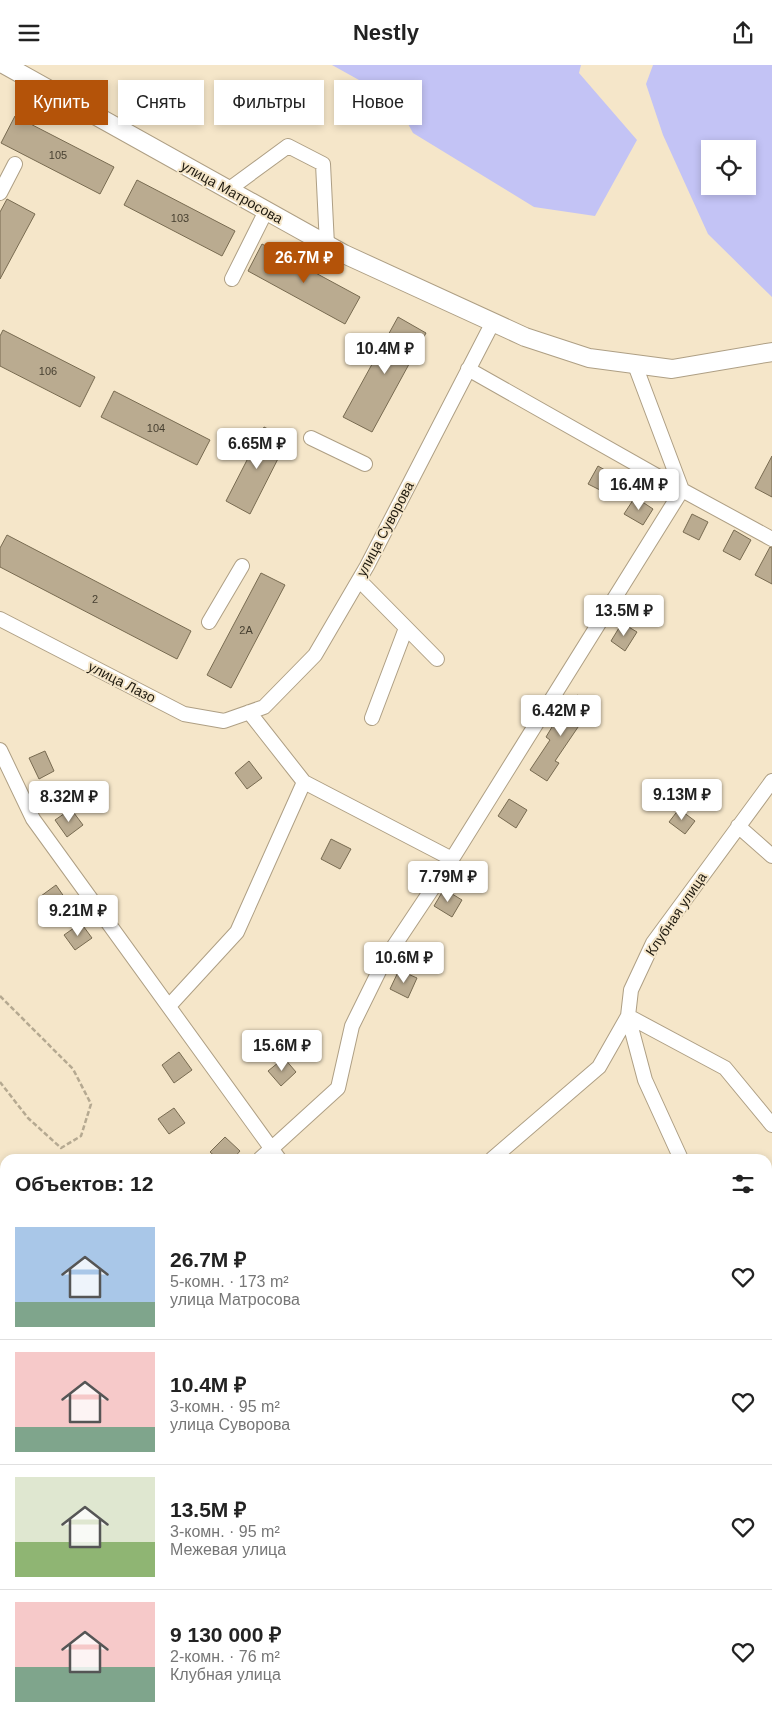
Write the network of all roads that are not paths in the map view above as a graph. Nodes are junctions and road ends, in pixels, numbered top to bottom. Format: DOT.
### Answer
graph roads {
  1 [pos="5,65"];
  2 [pos="15,164"];
  3 [pos="228,190"];
  4 [pos="0,193"];
  5 [pos="266,211"];
  6 [pos="327,245"];
  7 [pos="232,279"];
  8 [pos="493,322"];
  9 [pos="772,352"];
  10 [pos="635,365"];
  11 [pos="468,369"];
  12 [pos="312,438"];
  13 [pos="365,464"];
  14 [pos="682,491"];
  15 [pos="772,539"];
  16 [pos="242,566"];
  17 [pos="359,580"];
  18 [pos="3,621"];
  19 [pos="208,622"];
  20 [pos="406,628"];
  21 [pos="0,635"];
  22 [pos="437,659"];
  23 [pos="249,712"];
  24 [pos="372,718"];
  25 [pos="0,750"];
  26 [pos="772,781"];
  27 [pos="304,782"];
  28 [pos="738,826"];
  29 [pos="772,856"];
  30 [pos="452,859"];
  31 [pos="169,1006"];
  32 [pos="628,1017"];
  33 [pos="772,1125"];
  34 [pos="274,1153"];
  35 [pos="498,1154"];
  36 [pos="679,1154"];
  1 -- 3 [label="main road, улица Матросова"];
  2 -- 4 [label="street"];
  3 -- 5 [label="main road, улица Матросова"];
  3 -- 6 [label="street"];
  5 -- 6 [label="main road, улица Матросова"];
  5 -- 7 [label="street"];
  6 -- 8 [label="main road, улица Матросова"];
  8 -- 10 [label="main road, улица Матросова"];
  8 -- 11 [label="street, улица Суворова"];
  9 -- 10 [label="main road, улица Матросова"];
  10 -- 14 [label="street"];
  11 -- 14 [label="street"];
  11 -- 17 [label="street, улица Суворова"];
  12 -- 13 [label="street"];
  14 -- 15 [label="street"];
  14 -- 30 [label="street"];
  16 -- 19 [label="street"];
  17 -- 20 [label="street"];
  17 -- 23 [label="street, улица Суворова"];
  18 -- 21 [label="street"];
  18 -- 23 [label="street, улица Лазо"];
  20 -- 22 [label="street"];
  20 -- 24 [label="street"];
  23 -- 27 [label="street"];
  25 -- 31 [label="street"];
  26 -- 28 [label="street, Клубная улица"];
  27 -- 30 [label="street"];
  27 -- 31 [label="street"];
  28 -- 29 [label="street"];
  28 -- 32 [label="street, Клубная улица"];
  30 -- 34 [label="street"];
  31 -- 34 [label="street"];
  32 -- 33 [label="street"];
  32 -- 35 [label="street, Клубная улица"];
  32 -- 36 [label="street"];
}
